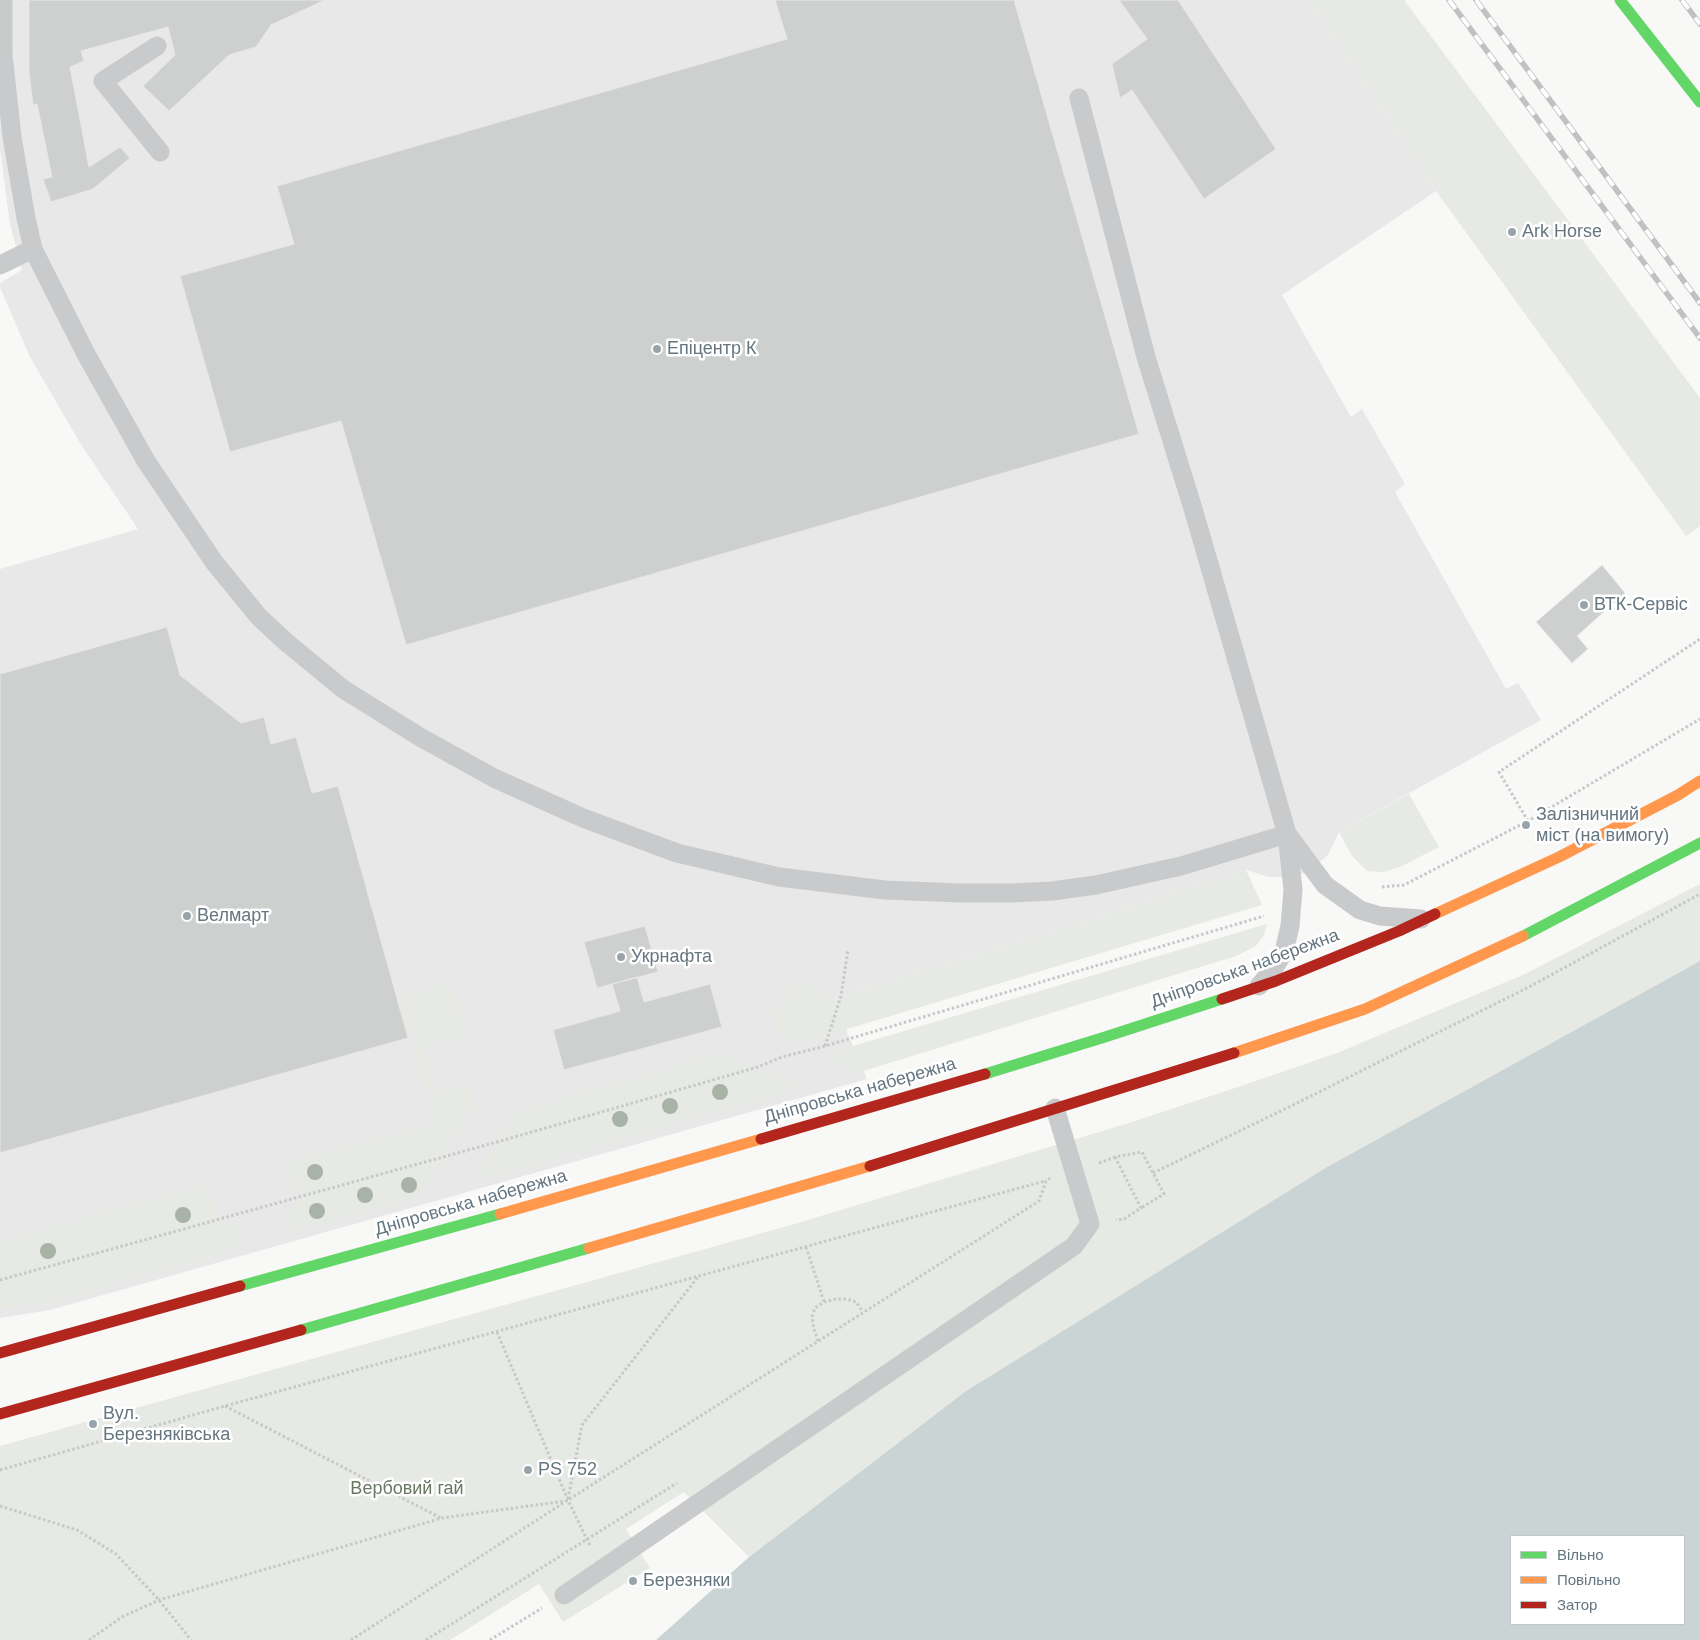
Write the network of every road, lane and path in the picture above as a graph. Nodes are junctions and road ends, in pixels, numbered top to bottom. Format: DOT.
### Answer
graph roads {
  1 [pos="3,0"];
  2 [pos="1620,0"];
  3 [pos="157,46"];
  4 [pos="1079,98"];
  5 [pos="1700,102"];
  6 [pos="160,152"];
  7 [pos="33,249"];
  8 [pos="0,265"];
  9 [pos="1700,639"];
  10 [pos="1700,719"];
  11 [pos="1700,781"];
  12 [pos="1528,821"];
  13 [pos="1287,834"];
  14 [pos="1700,843"];
  15 [pos="1377,885"];
  16 [pos="1700,894"];
  17 [pos="1265,916"];
  18 [pos="1423,919"];
  19 [pos="848,950"];
  20 [pos="1258,986"];
  21 [pos="825,1046"];
  22 [pos="1055,1108"];
  23 [pos="1074,1173"];
  24 [pos="1153,1173"];
  25 [pos="1046,1181"];
  26 [pos="1141,1208"];
  27 [pos="806,1247"];
  28 [pos="698,1277"];
  29 [pos="0,1280"];
  30 [pos="824,1302"];
  31 [pos="863,1312"];
  32 [pos="497,1332"];
  33 [pos="818,1341"];
  34 [pos="0,1353"];
  35 [pos="225,1406"];
  36 [pos="0,1414"];
  37 [pos="0,1470"];
  38 [pos="568,1500"];
  39 [pos="0,1506"];
  40 [pos="442,1518"];
  41 [pos="588,1540"];
  42 [pos="564,1595"];
  43 [pos="159,1600"];
  44 [pos="90,1640"];
  45 [pos="192,1640"];
  46 [pos="351,1640"];
  47 [pos="490,1640"];
  1 -- 7 [label="lane"];
  2 -- 5 [label="main road"];
  3 -- 6 [label="lane"];
  4 -- 13 [label="lane"];
  7 -- 8 [label="lane"];
  7 -- 13 [label="lane"];
  9 -- 12 [label="path"];
  10 -- 12 [label="path"];
  11 -- 18 [label="main road, Дніпровська набережна"];
  12 -- 15 [label="path"];
  13 -- 18 [label="lane"];
  13 -- 20 [label="lane"];
  14 -- 22 [label="main road"];
  16 -- 24 [label="path"];
  17 -- 21 [label="path"];
  18 -- 20 [label="main road, Дніпровська набережна"];
  19 -- 21 [label="path"];
  20 -- 34 [label="main road, Дніпровська набережна"];
  21 -- 29 [label="path"];
  22 -- 23 [label="lane"];
  22 -- 36 [label="main road"];
  23 -- 24 [label="path"];
  23 -- 25 [label="path"];
  23 -- 42 [label="lane"];
  24 -- 26 [label="path"];
  25 -- 27 [label="path"];
  25 -- 31 [label="path"];
  27 -- 28 [label="path"];
  27 -- 30 [label="path"];
  28 -- 32 [label="path"];
  28 -- 38 [label="path"];
  30 -- 31 [label="path"];
  30 -- 33 [label="path"];
  31 -- 33 [label="path"];
  32 -- 35 [label="path"];
  32 -- 38 [label="path"];
  33 -- 38 [label="path"];
  35 -- 37 [label="path"];
  35 -- 40 [label="path"];
  38 -- 40 [label="path"];
  38 -- 41 [label="path"];
  38 -- 46 [label="path"];
  39 -- 43 [label="path"];
  40 -- 43 [label="path"];
  42 -- 47 [label="path"];
  43 -- 44 [label="path"];
  43 -- 45 [label="path"];
}
